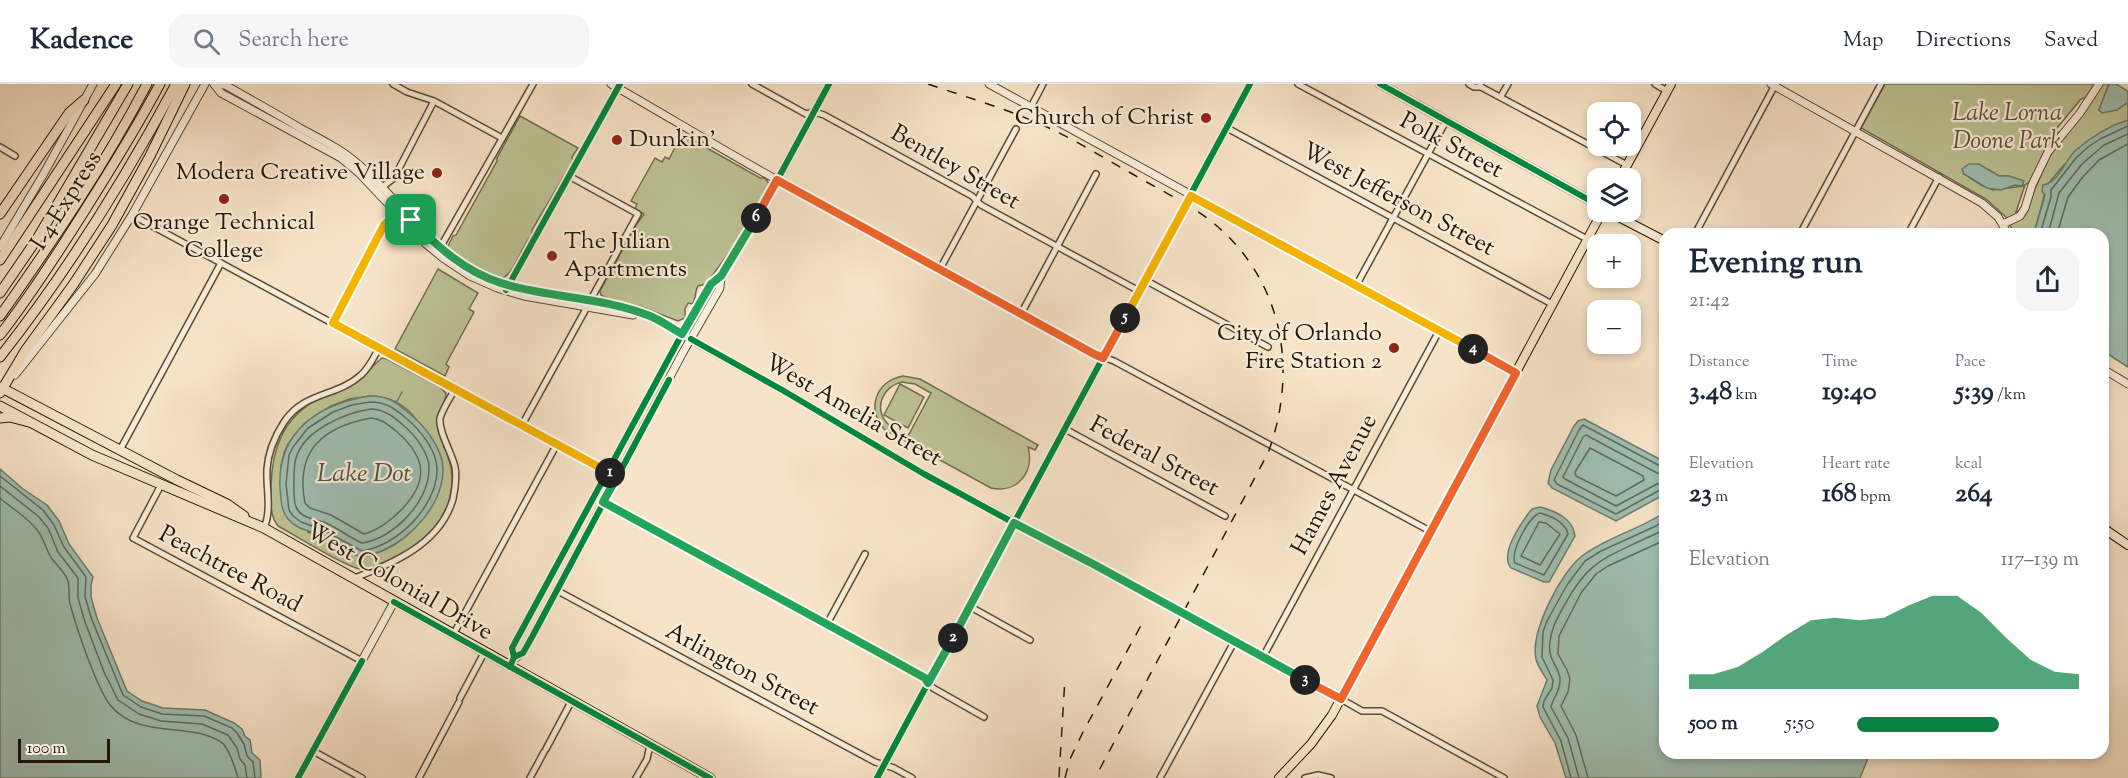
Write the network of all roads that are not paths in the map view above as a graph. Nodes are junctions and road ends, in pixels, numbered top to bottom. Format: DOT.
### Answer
graph roads {
  1 [pos="93,84"];
  2 [pos="116,84"];
  3 [pos="128,84"];
  4 [pos="147,84"];
  5 [pos="160,84"];
  6 [pos="205,84"];
  7 [pos="214,84"];
  8 [pos="393,84"];
  9 [pos="533,84"];
  10 [pos="752,84"];
  11 [pos="829,84"];
  12 [pos="989,84"];
  13 [pos="1043,84"];
  14 [pos="1250,84"];
  15 [pos="1298,84"];
  16 [pos="1380,84"];
  17 [pos="1469,84"];
  18 [pos="1508,84"];
  19 [pos="1655,84"];
  20 [pos="1881,84"];
  21 [pos="2098,84"];
  22 [pos="182,85"];
  23 [pos="1481,85"];
  24 [pos="1774,85"];
  25 [pos="618,86"];
  26 [pos="1669,87"];
  27 [pos="1501,96"];
  28 [pos="84,100"];
  29 [pos="434,101"];
  30 [pos="1030,107"];
  31 [pos="814,112"];
  32 [pos="1446,121"];
  33 [pos="1227,128"];
  34 [pos="1016,129"];
  35 [pos="1856,131"];
  36 [pos="502,138"];
  37 [pos="0,147"];
  38 [pos="1428,154"];
  39 [pos="15,156"];
  40 [pos="1627,165"];
  41 [pos="1625,168"];
  42 [pos="1096,174"];
  43 [pos="569,176"];
  44 [pos="1939,177"];
  45 [pos="777,180"];
  46 [pos="381,188"];
  47 [pos="1191,196"];
  48 [pos="1587,199"];
  49 [pos="977,201"];
  50 [pos="397,213"];
  51 [pos="0,214"];
  52 [pos="132,214"];
  53 [pos="1393,218"];
  54 [pos="411,220"];
  55 [pos="1628,222"];
  56 [pos="2003,224"];
  57 [pos="1698,228"];
  58 [pos="1803,228"];
  59 [pos="1911,228"];
  60 [pos="2005,228"];
  61 [pos="422,239"];
  62 [pos="1587,239"];
  63 [pos="1659,239"];
  64 [pos="0,247"];
  65 [pos="1058,247"];
  66 [pos="440,248"];
  67 [pos="0,260"];
  68 [pos="221,263"];
  69 [pos="940,269"];
  70 [pos="721,276"];
  71 [pos="1145,280"];
  72 [pos="1356,286"];
  73 [pos="507,288"];
  74 [pos="1139,291"];
  75 [pos="0,293"];
  76 [pos="589,304"];
  77 [pos="1552,304"];
  78 [pos="3,313"];
  79 [pos="1021,314"];
  80 [pos="333,323"];
  81 [pos="1439,331"];
  82 [pos="682,334"];
  83 [pos="0,335"];
  84 [pos="691,339"];
  85 [pos="1268,347"];
  86 [pos="379,348"];
  87 [pos="0,357"];
  88 [pos="1103,358"];
  89 [pos="1516,373"];
  90 [pos="2109,373"];
  91 [pos="2128,384"];
  92 [pos="455,389"];
  93 [pos="1,390"];
  94 [pos="0,406"];
  95 [pos="0,418"];
  96 [pos="29,422"];
  97 [pos="522,425"];
  98 [pos="1065,429"];
  99 [pos="557,444"];
  100 [pos="120,450"];
  101 [pos="608,472"];
  102 [pos="617,477"];
  103 [pos="161,485"];
  104 [pos="1353,489"];
  105 [pos="603,502"];
  106 [pos="1225,516"];
  107 [pos="1014,523"];
  108 [pos="261,527"];
  109 [pos="1430,531"];
  110 [pos="2109,532"];
  111 [pos="2128,545"];
  112 [pos="865,554"];
  113 [pos="354,578"];
  114 [pos="556,590"];
  115 [pos="394,602"];
  116 [pos="969,606"];
  117 [pos="828,624"];
  118 [pos="453,635"];
  119 [pos="1030,640"];
  120 [pos="1234,642"];
  121 [pos="484,653"];
  122 [pos="514,657"];
  123 [pos="1263,657"];
  124 [pos="362,661"];
  125 [pos="510,667"];
  126 [pos="928,683"];
  127 [pos="1341,699"];
  128 [pos="571,702"];
  129 [pos="984,717"];
  130 [pos="650,745"];
  131 [pos="313,751"];
  132 [pos="884,765"];
  133 [pos="705,777"];
  134 [pos="1308,777"];
  135 [pos="298,778"];
  136 [pos="362,778"];
  137 [pos="419,778"];
  138 [pos="530,778"];
  139 [pos="636,778"];
  140 [pos="877,778"];
  141 [pos="912,778"];
  142 [pos="1160,778"];
  143 [pos="1279,778"];
  144 [pos="1331,778"];
  145 [pos="1503,778"];
  1 -- 28 [label="street"];
  2 -- 67 [label="highway"];
  3 -- 75 [label="highway"];
  4 -- 78 [label="highway, I-4 Express"];
  5 -- 83 [label="highway, I-4 Express"];
  6 -- 52 [label="street"];
  7 -- 46 [label="street, West Amelia Street"];
  7 -- 50 [label="street, West Amelia Street"];
  8 -- 29 [label="street"];
  9 -- 36 [label="street"];
  10 -- 31 [label="street, Bentley Street"];
  11 -- 31 [label="street"];
  12 -- 30 [label="street"];
  13 -- 30 [label="street"];
  14 -- 33 [label="street"];
  15 -- 38 [label="street, Polk Street"];
  16 -- 32 [label="main road"];
  17 -- 23 [label="street"];
  18 -- 27 [label="street"];
  19 -- 26 [label="street"];
  20 -- 35 [label="street"];
  21 -- 56 [label="street"];
  22 -- 87 [label="highway"];
  22 -- 93 [label="highway"];
  23 -- 27 [label="street"];
  24 -- 35 [label="street"];
  24 -- 57 [label="street"];
  25 -- 43 [label="street"];
  25 -- 45 [label="street"];
  26 -- 40 [label="main road"];
  27 -- 40 [label="street"];
  28 -- 51 [label="highway"];
  28 -- 64 [label="street"];
  29 -- 36 [label="street"];
  29 -- 46 [label="street"];
  30 -- 47 [label="street"];
  31 -- 45 [label="street"];
  31 -- 49 [label="street, Bentley Street"];
  32 -- 38 [label="street"];
  32 -- 48 [label="main road"];
  33 -- 47 [label="street"];
  33 -- 53 [label="street, West Jefferson Street"];
  34 -- 49 [label="street"];
  35 -- 44 [label="street"];
  35 -- 58 [label="street"];
  36 -- 66 [label="street"];
  37 -- 39 [label="street"];
  38 -- 53 [label="street"];
  38 -- 62 [label="street, Polk Street"];
  40 -- 41 [label="main road"];
  42 -- 65 [label="street"];
  43 -- 73 [label="street"];
  43 -- 76 [label="street"];
  44 -- 56 [label="street"];
  44 -- 59 [label="street"];
  45 -- 69 [label="street"];
  45 -- 70 [label="street"];
  46 -- 54 [label="street, West Amelia Street"];
  47 -- 71 [label="street"];
  47 -- 72 [label="street"];
  49 -- 65 [label="street, Bentley Street"];
  49 -- 69 [label="street"];
  50 -- 54 [label="street"];
  50 -- 61 [label="street, West Amelia Street"];
  50 -- 80 [label="street"];
  52 -- 68 [label="street"];
  52 -- 93 [label="street"];
  53 -- 72 [label="street"];
  53 -- 77 [label="street, West Jefferson Street"];
  54 -- 66 [label="street, West Amelia Street"];
  55 -- 63 [label="main road"];
  56 -- 60 [label="street"];
  61 -- 66 [label="street"];
  61 -- 73 [label="street, West Amelia Street"];
  62 -- 77 [label="main road"];
  65 -- 74 [label="street, Bentley Street"];
  65 -- 79 [label="street"];
  66 -- 73 [label="street, West Amelia Street"];
  68 -- 80 [label="street"];
  68 -- 100 [label="street"];
  69 -- 79 [label="street"];
  70 -- 82 [label="street"];
  70 -- 84 [label="street"];
  71 -- 74 [label="street"];
  71 -- 85 [label="street"];
  72 -- 81 [label="street"];
  73 -- 76 [label="street, West Amelia Street"];
  74 -- 88 [label="street"];
  76 -- 82 [label="street, West Amelia Street"];
  76 -- 97 [label="street"];
  77 -- 89 [label="main road"];
  79 -- 88 [label="street"];
  80 -- 86 [label="street"];
  81 -- 89 [label="street"];
  81 -- 104 [label="street, Hames Avenue"];
  82 -- 84 [label="street, West Amelia Street"];
  82 -- 101 [label="street"];
  84 -- 102 [label="street"];
  84 -- 107 [label="street, West Amelia Street"];
  86 -- 92 [label="street"];
  86 -- 108 [label="street"];
  88 -- 98 [label="street"];
  88 -- 104 [label="street"];
  89 -- 109 [label="main road"];
  90 -- 91 [label="street"];
  92 -- 97 [label="street"];
  92 -- 113 [label="street"];
  93 -- 100 [label="highway, West Colonial Drive"];
  94 -- 96 [label="highway, West Colonial Drive"];
  95 -- 96 [label="highway"];
  96 -- 103 [label="highway, West Colonial Drive"];
  97 -- 99 [label="street"];
  98 -- 106 [label="street, Federal Street"];
  98 -- 107 [label="street"];
  99 -- 101 [label="street"];
  99 -- 118 [label="street"];
  100 -- 108 [label="highway, West Colonial Drive"];
  101 -- 102 [label="street"];
  101 -- 122 [label="street"];
  102 -- 105 [label="street"];
  103 -- 108 [label="highway, West Colonial Drive"];
  103 -- 124 [label="street, Peachtree Road"];
  104 -- 109 [label="street"];
  104 -- 123 [label="street, Hames Avenue"];
  105 -- 114 [label="street"];
  105 -- 117 [label="street"];
  107 -- 116 [label="street"];
  107 -- 120 [label="street, West Amelia Street"];
  108 -- 113 [label="highway, West Colonial Drive"];
  109 -- 127 [label="main road"];
  110 -- 111 [label="main road"];
  112 -- 117 [label="street"];
  113 -- 115 [label="highway, West Colonial Drive"];
  114 -- 122 [label="street"];
  114 -- 132 [label="street, Arlington Street"];
  115 -- 118 [label="highway, West Colonial Drive"];
  115 -- 124 [label="street"];
  116 -- 119 [label="street"];
  116 -- 126 [label="street"];
  117 -- 126 [label="street"];
  118 -- 121 [label="highway, West Colonial Drive"];
  120 -- 123 [label="street, West Amelia Street"];
  120 -- 142 [label="street"];
  121 -- 125 [label="highway, West Colonial Drive"];
  121 -- 137 [label="street"];
  122 -- 125 [label="street"];
  123 -- 127 [label="street, West Amelia Street"];
  124 -- 131 [label="street"];
  125 -- 128 [label="highway, West Colonial Drive"];
  126 -- 129 [label="street"];
  126 -- 132 [label="street"];
  127 -- 143 [label="main road"];
  127 -- 145 [label="street, West Amelia Street"];
  128 -- 130 [label="highway, West Colonial Drive"];
  128 -- 138 [label="street"];
  130 -- 133 [label="highway, West Colonial Drive"];
  130 -- 139 [label="street"];
  131 -- 135 [label="street"];
  131 -- 136 [label="street"];
  132 -- 140 [label="street"];
  132 -- 141 [label="street, Arlington Street"];
  134 -- 144 [label="street"];
}
